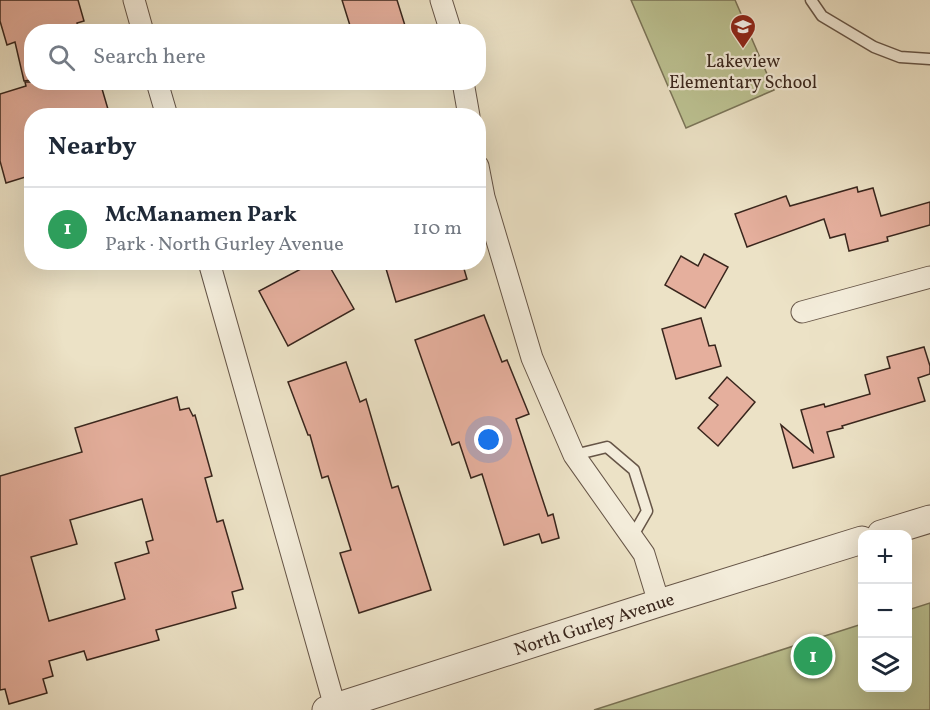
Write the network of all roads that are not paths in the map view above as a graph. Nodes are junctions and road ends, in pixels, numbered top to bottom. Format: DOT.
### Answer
graph roads {
  1 [pos="134,0"];
  2 [pos="441,0"];
  3 [pos="810,0"];
  4 [pos="141,24"];
  5 [pos="449,24"];
  6 [pos="930,59"];
  7 [pos="159,90"];
  8 [pos="464,90"];
  9 [pos="164,108"];
  10 [pos="468,108"];
  11 [pos="486,204"];
  12 [pos="210,270"];
  13 [pos="930,277"];
  14 [pos="802,312"];
  15 [pos="574,454"];
  16 [pos="930,519"];
  17 [pos="894,530"];
  18 [pos="632,537"];
  19 [pos="858,541"];
  20 [pos="659,603"];
  21 [pos="330,708"];
  1 -- 4 [label="street"];
  2 -- 5 [label="street"];
  3 -- 6 [label="lane"];
  7 -- 9 [label="street"];
  8 -- 10 [label="street"];
  11 -- 15 [label="street"];
  12 -- 21 [label="street"];
  13 -- 14 [label="street"];
  15 -- 18 [label="street"];
  15 -- 18 [label="lane"];
  16 -- 17 [label="street"];
  18 -- 20 [label="street"];
  19 -- 20 [label="street, North Gurley Avenue"];
  20 -- 21 [label="street, North Gurley Avenue"];
}
